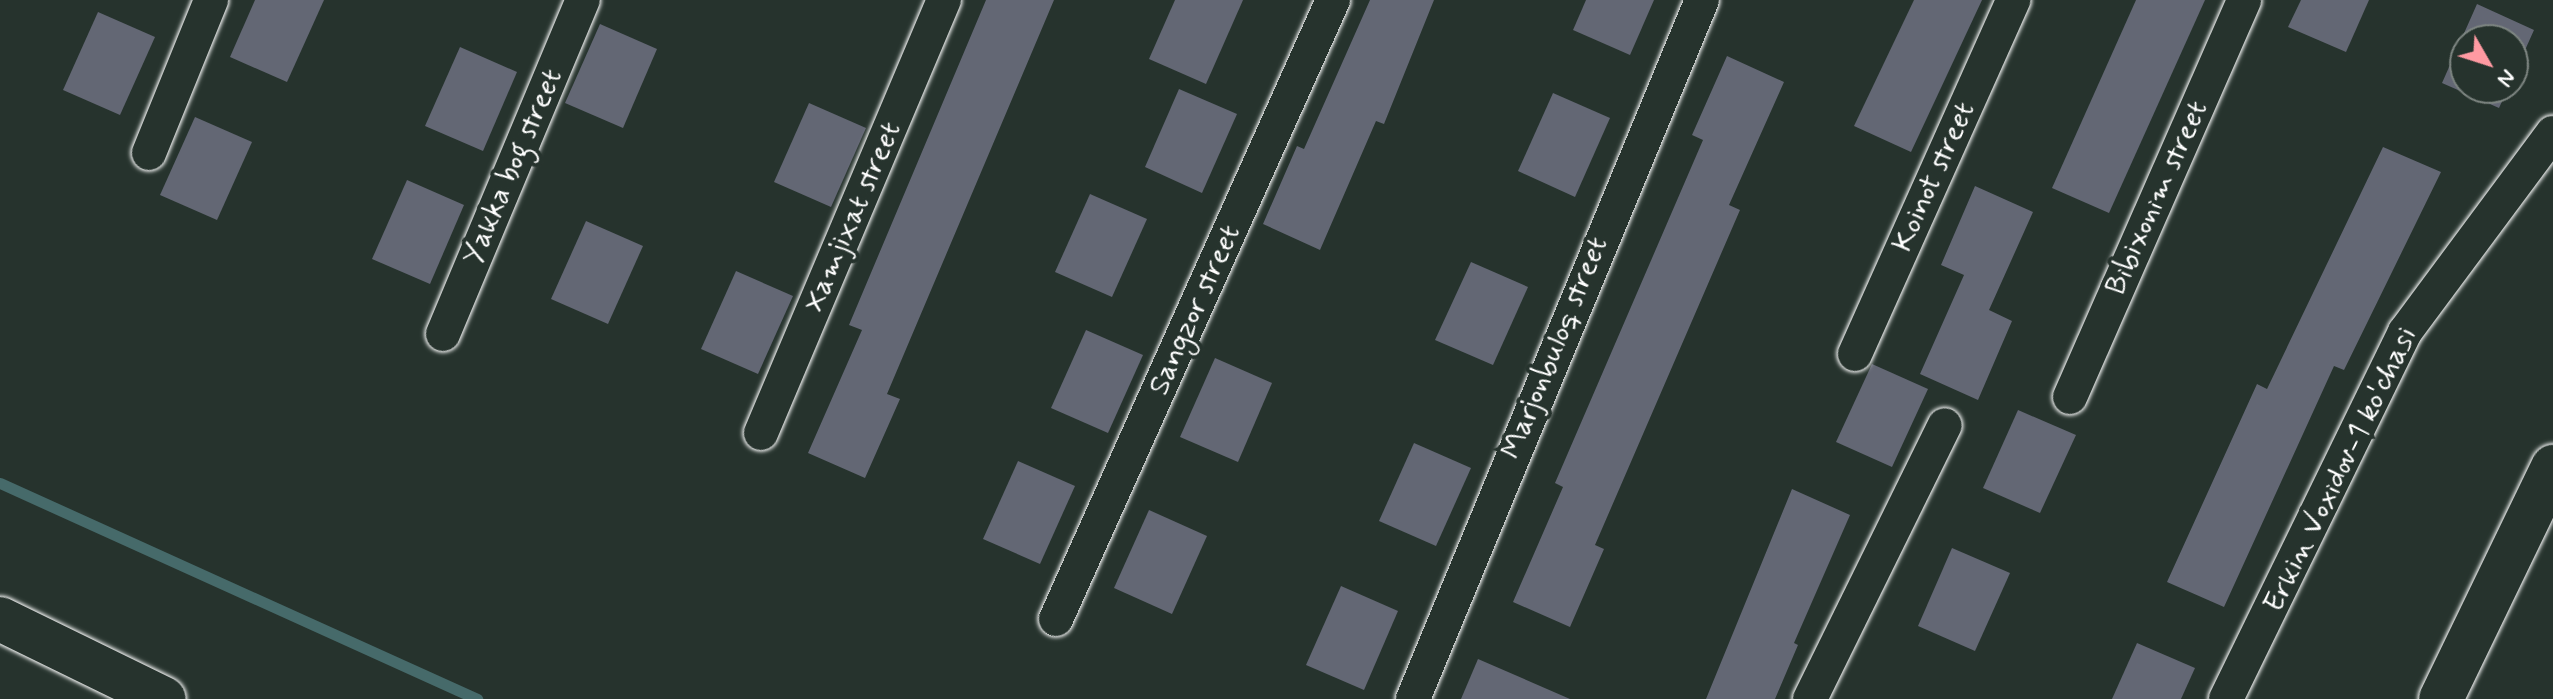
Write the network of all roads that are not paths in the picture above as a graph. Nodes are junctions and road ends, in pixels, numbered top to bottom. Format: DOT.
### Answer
graph roads {
  1 [pos="211,0"];
  2 [pos="583,0"];
  3 [pos="944,0"];
  4 [pos="1333,0"];
  5 [pos="1702,0"];
  6 [pos="2013,0"];
  7 [pos="2244,0"];
  8 [pos="2553,133"];
  9 [pos="149,153"];
  10 [pos="443,334"];
  11 [pos="1855,354"];
  12 [pos="2070,397"];
  13 [pos="1945,425"];
  14 [pos="761,433"];
  15 [pos="2553,467"];
  16 [pos="0,619"];
  17 [pos="1056,619"];
  18 [pos="164,699"];
  19 [pos="1413,699"];
  20 [pos="1810,699"];
  21 [pos="2226,699"];
  22 [pos="2441,699"];
  1 -- 9 [label="street"];
  2 -- 10 [label="street, Yakka bog street"];
  3 -- 14 [label="street, Xamjixat street"];
  4 -- 17 [label="street, Sangzor street"];
  5 -- 19 [label="street, Marjonbuloq street"];
  6 -- 11 [label="street, Koinot street"];
  7 -- 12 [label="street, Bibixonim street"];
  8 -- 21 [label="street, Erkin Voxidov-1 ko'chasi"];
  13 -- 20 [label="street"];
  15 -- 22 [label="main road"];
  16 -- 18 [label="main road"];
}
